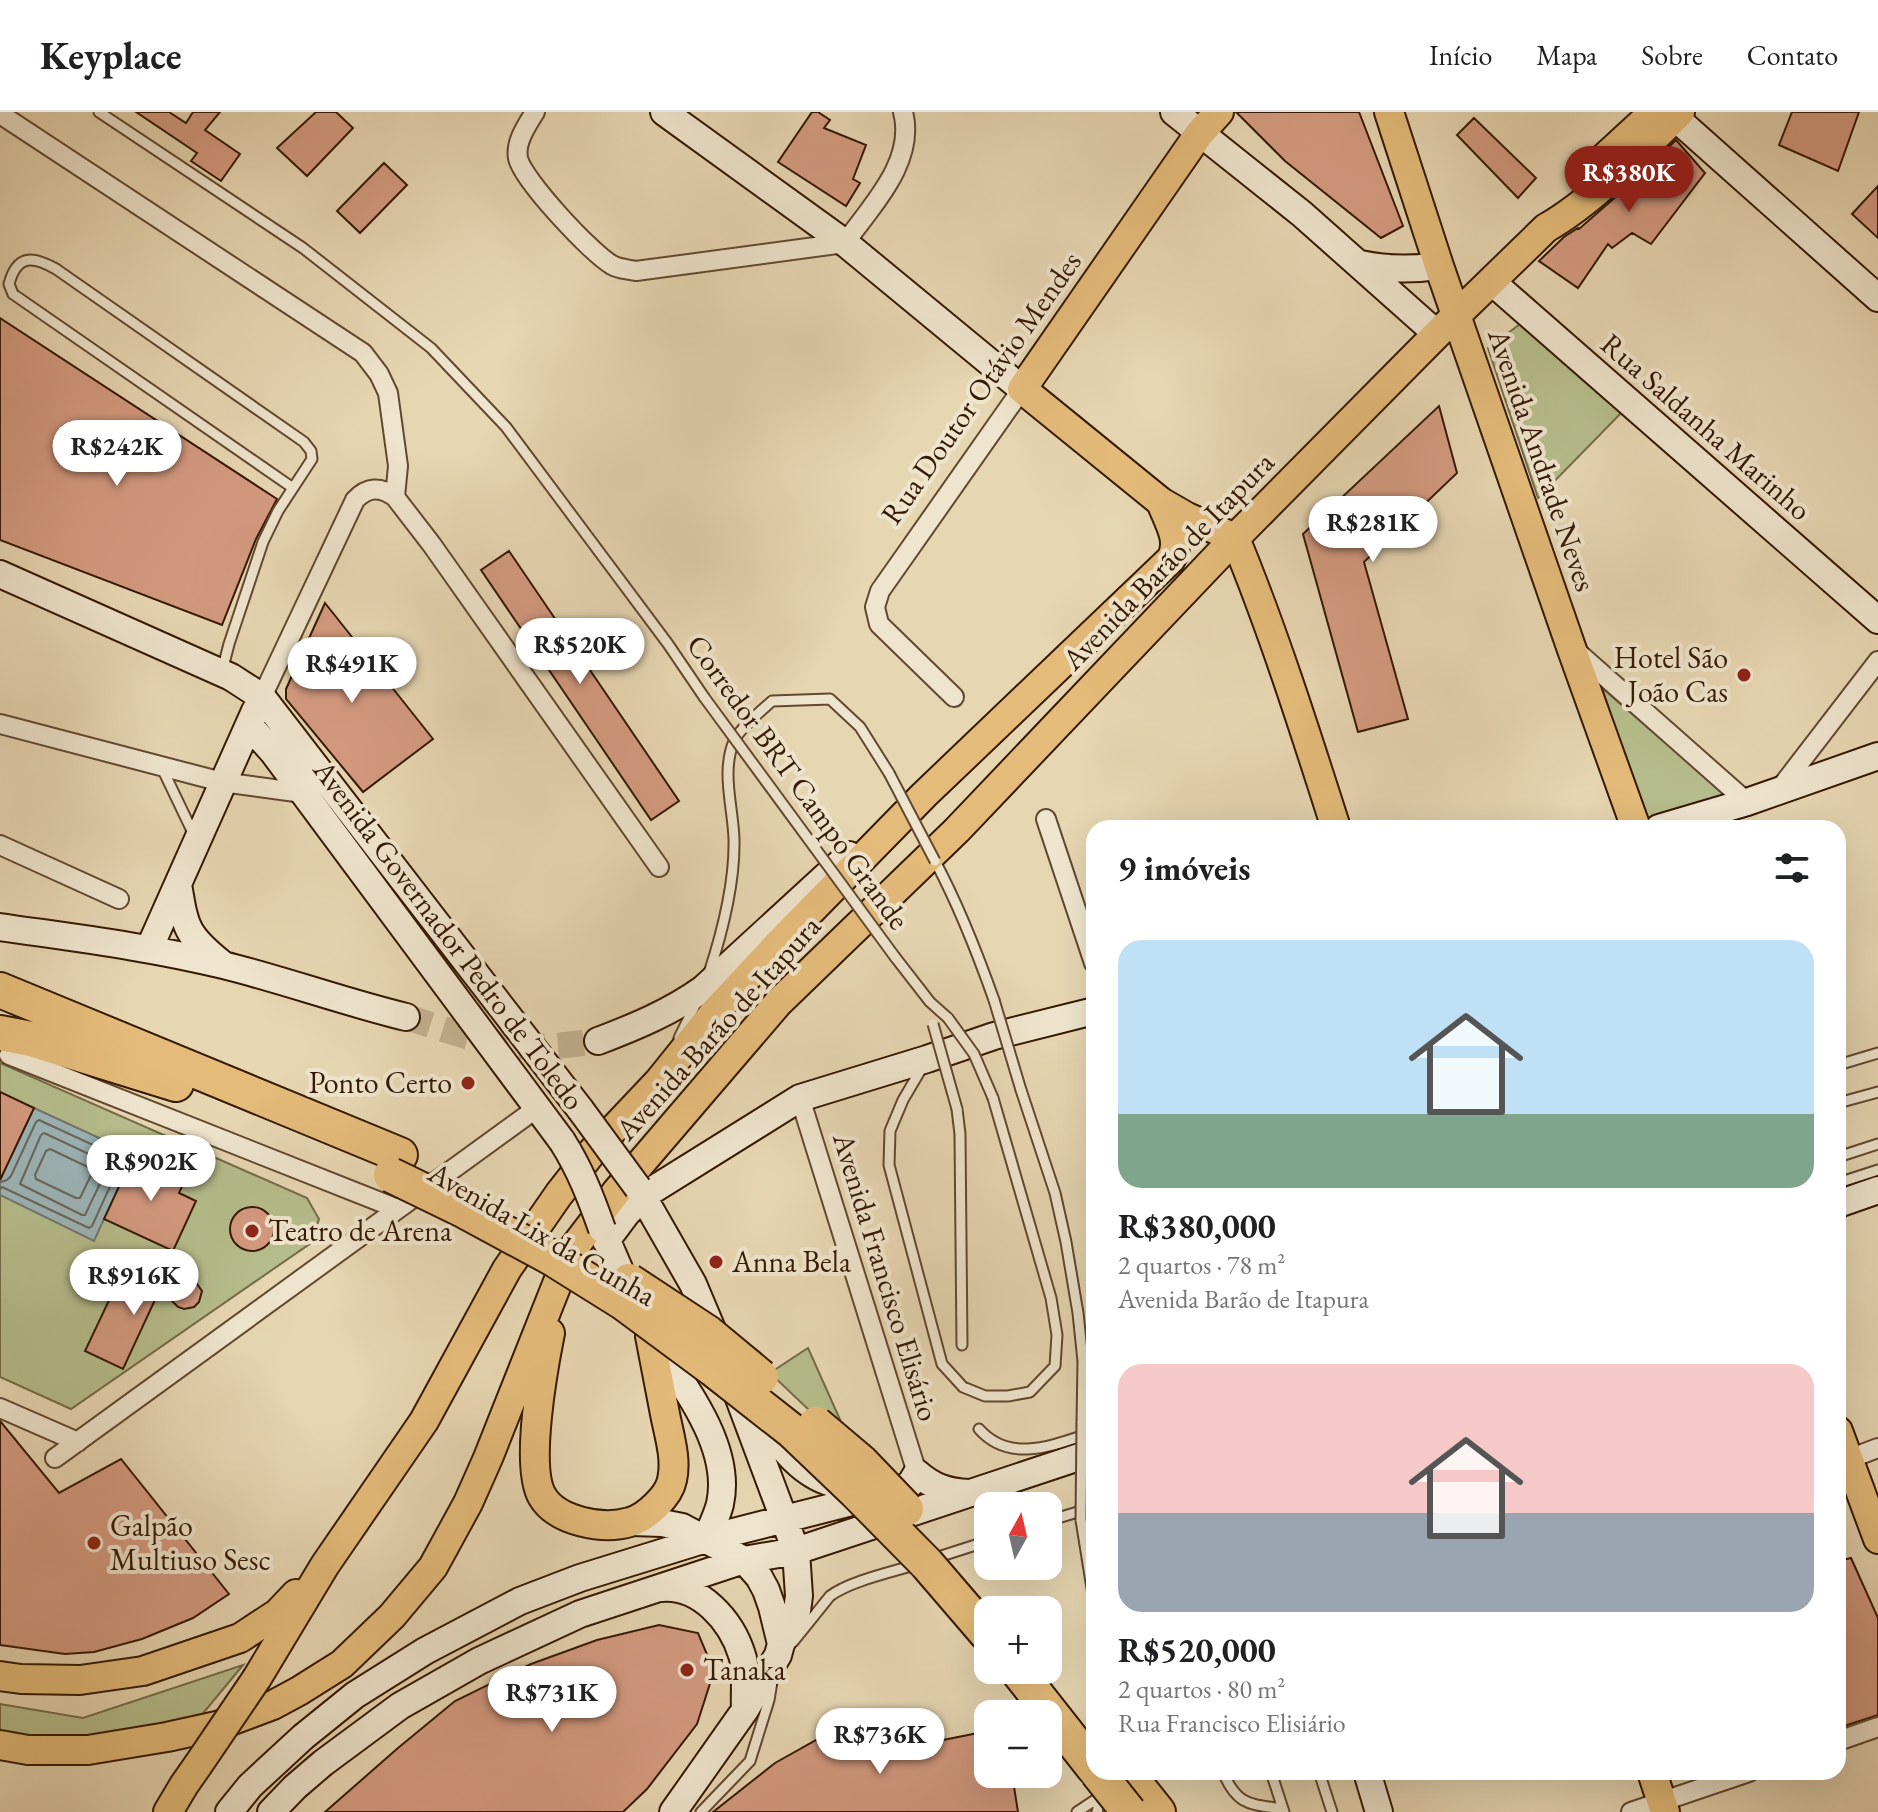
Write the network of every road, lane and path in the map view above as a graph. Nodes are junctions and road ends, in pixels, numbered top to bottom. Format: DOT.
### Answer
graph roads {
  1 [pos="99,112"];
  2 [pos="535,112"];
  3 [pos="664,112"];
  4 [pos="903,112"];
  5 [pos="1174,112"];
  6 [pos="1219,112"];
  7 [pos="1670,113"];
  8 [pos="0,114"];
  9 [pos="1387,115"];
  10 [pos="1199,134"];
  11 [pos="845,243"];
  12 [pos="1360,264"];
  13 [pos="1439,266"];
  14 [pos="1492,282"];
  15 [pos="1878,298"];
  16 [pos="1447,325"];
  17 [pos="1022,389"];
  18 [pos="293,488"];
  19 [pos="395,497"];
  20 [pos="1161,502"];
  21 [pos="1235,538"];
  22 [pos="0,574"];
  23 [pos="1878,620"];
  24 [pos="1571,647"];
  25 [pos="1878,661"];
  26 [pos="222,673"];
  27 [pos="262,697"];
  28 [pos="954,697"];
  29 [pos="0,724"];
  30 [pos="249,725"];
  31 [pos="1878,756"];
  32 [pos="161,766"];
  33 [pos="222,782"];
  34 [pos="1778,791"];
  35 [pos="303,793"];
  36 [pos="1747,802"];
  37 [pos="1046,819"];
  38 [pos="1333,820"];
  39 [pos="1633,820"];
  40 [pos="1686,820"];
  41 [pos="881,841"];
  42 [pos="197,842"];
  43 [pos="0,845"];
  44 [pos="659,867"];
  45 [pos="178,884"];
  46 [pos="119,899"];
  47 [pos="0,927"];
  48 [pos="1086,939"];
  49 [pos="149,949"];
  50 [pos="224,965"];
  51 [pos="703,989"];
  52 [pos="0,990"];
  53 [pos="930,1002"];
  54 [pos="0,1012"];
  55 [pos="1086,1013"];
  56 [pos="406,1017"];
  57 [pos="598,1041"];
  58 [pos="4,1044"];
  59 [pos="1878,1053"];
  60 [pos="927,1059"];
  61 [pos="1846,1063"];
  62 [pos="659,1081"];
  63 [pos="176,1084"];
  64 [pos="1878,1092"];
  65 [pos="800,1098"];
  66 [pos="1846,1101"];
  67 [pos="537,1108"];
  68 [pos="1878,1144"];
  69 [pos="1846,1154"];
  70 [pos="396,1165"];
  71 [pos="1878,1170"];
  72 [pos="1846,1180"];
  73 [pos="1878,1190"];
  74 [pos="641,1192"];
  75 [pos="1846,1201"];
  76 [pos="398,1209"];
  77 [pos="604,1235"];
  78 [pos="569,1254"];
  79 [pos="650,1336"];
  80 [pos="962,1345"];
  81 [pos="730,1372"];
  82 [pos="0,1408"];
  83 [pos="979,1429"];
  84 [pos="1086,1435"];
  85 [pos="78,1442"];
  86 [pos="1878,1448"];
  87 [pos="1086,1455"];
  88 [pos="55,1458"];
  89 [pos="1846,1460"];
  90 [pos="1846,1468"];
  91 [pos="917,1473"];
  92 [pos="887,1493"];
  93 [pos="971,1493"];
  94 [pos="1086,1509"];
  95 [pos="1062,1517"];
  96 [pos="784,1518"];
  97 [pos="632,1522"];
  98 [pos="706,1539"];
  99 [pos="1878,1539"];
  100 [pos="974,1546"];
  101 [pos="796,1551"];
  102 [pos="1086,1551"];
  103 [pos="744,1560"];
  104 [pos="325,1565"];
  105 [pos="661,1588"];
  106 [pos="985,1596"];
  107 [pos="974,1619"];
  108 [pos="778,1654"];
  109 [pos="0,1676"];
  110 [pos="1029,1684"];
  111 [pos="1056,1684"];
  112 [pos="745,1710"];
  113 [pos="1086,1722"];
  114 [pos="1878,1727"];
  115 [pos="1846,1738"];
  116 [pos="0,1745"];
  117 [pos="1086,1751"];
  118 [pos="1227,1780"];
  119 [pos="1274,1780"];
  120 [pos="1322,1780"];
  121 [pos="1369,1780"];
  122 [pos="1655,1780"];
  123 [pos="1730,1780"];
  124 [pos="1122,1794"];
  125 [pos="1664,1807"];
  126 [pos="1284,1811"];
  127 [pos="168,1812"];
  128 [pos="229,1812"];
  129 [pos="271,1812"];
  130 [pos="673,1812"];
  131 [pos="701,1812"];
  132 [pos="1077,1812"];
  133 [pos="1097,1812"];
  134 [pos="1332,1812"];
  135 [pos="1379,1812"];
  136 [pos="1631,1812"];
  1 -- 53 [label="lane, Corredor BRT Campo Grande, bridge"];
  2 -- 11 [label="street"];
  3 -- 11 [label="main road"];
  4 -- 11 [label="street"];
  5 -- 10 [label="main road"];
  6 -- 10 [label="main road, Rua Doutor Otávio Mendes"];
  7 -- 14 [label="main road, Avenida Barão de Itapura"];
  7 -- 15 [label="main road"];
  8 -- 19 [label="street"];
  9 -- 13 [label="main road, Avenida Andrade Neves"];
  10 -- 12 [label="main road"];
  10 -- 17 [label="main road, Rua Doutor Otávio Mendes"];
  11 -- 17 [label="main road"];
  12 -- 13 [label="main road"];
  12 -- 16 [label="main road"];
  13 -- 16 [label="main road, Avenida Andrade Neves"];
  14 -- 16 [label="main road, Avenida Barão de Itapura"];
  14 -- 23 [label="main road, Rua Saldanha Marinho"];
  16 -- 21 [label="main road, Avenida Barão de Itapura"];
  16 -- 24 [label="main road, Avenida Andrade Neves"];
  17 -- 20 [label="main road"];
  17 -- 28 [label="street, Rua Doutor Otávio Mendes"];
  18 -- 18 [label="lane"];
  18 -- 26 [label="lane"];
  19 -- 27 [label="street"];
  19 -- 44 [label="street"];
  20 -- 21 [label="main road"];
  20 -- 41 [label="main road, Avenida Barão de Itapura"];
  21 -- 38 [label="main road"];
  21 -- 78 [label="main road, Avenida Barão de Itapura"];
  22 -- 26 [label="main road, Avenida Governador Pedro de Toledo"];
  24 -- 36 [label="street"];
  24 -- 39 [label="main road, Avenida Andrade Neves"];
  25 -- 34 [label="street"];
  26 -- 27 [label="main road, Avenida Governador Pedro de Toledo"];
  27 -- 30 [label="main road"];
  27 -- 74 [label="main road, Avenida Governador Pedro de Toledo, bridge"];
  29 -- 32 [label="street"];
  30 -- 33 [label="main road"];
  30 -- 35 [label="main road, Avenida Governador Pedro de Toledo"];
  31 -- 34 [label="main road"];
  32 -- 33 [label="street"];
  32 -- 42 [label="lane"];
  33 -- 35 [label="street"];
  33 -- 42 [label="main road"];
  34 -- 36 [label="main road"];
  35 -- 67 [label="main road, Avenida Governador Pedro de Toledo"];
  36 -- 40 [label="main road"];
  37 -- 48 [label="street"];
  41 -- 51 [label="main road"];
  41 -- 62 [label="main road, Avenida Barão de Itapura"];
  42 -- 45 [label="main road"];
  43 -- 46 [label="street"];
  45 -- 49 [label="main road"];
  45 -- 50 [label="main road"];
  47 -- 49 [label="main road"];
  49 -- 50 [label="main road"];
  50 -- 56 [label="main road"];
  51 -- 57 [label="main road"];
  51 -- 62 [label="lane"];
  51 -- 102 [label="lane, bridge"];
  52 -- 70 [label="highway, Avenida Lix da Cunha"];
  53 -- 60 [label="lane, Corredor BRT Campo Grande, bridge"];
  53 -- 80 [label="lane, bridge"];
  54 -- 63 [label="highway, Avenida Lix da Cunha"];
  55 -- 60 [label="main road"];
  58 -- 63 [label="highway"];
  58 -- 76 [label="street"];
  59 -- 61 [label="lane"];
  60 -- 65 [label="main road"];
  62 -- 104 [label="main road, Avenida Barão de Itapura"];
  63 -- 70 [label="highway, Avenida Lix da Cunha"];
  64 -- 66 [label="lane"];
  65 -- 74 [label="main road"];
  65 -- 91 [label="street, Avenida Francisco Elisário"];
  67 -- 76 [label="street"];
  67 -- 77 [label="main road, Avenida Governador Pedro de Toledo, bridge"];
  68 -- 69 [label="lane"];
  70 -- 106 [label="highway, Avenida Lix da Cunha, bridge"];
  70 -- 107 [label="highway, Avenida Lix da Cunha, bridge"];
  71 -- 72 [label="lane"];
  73 -- 75 [label="main road"];
  74 -- 77 [label="main road"];
  74 -- 81 [label="main road, Avenida Governador Pedro de Toledo"];
  76 -- 85 [label="street"];
  77 -- 79 [label="main road, Avenida Governador Pedro de Toledo"];
  78 -- 97 [label="main road"];
  78 -- 116 [label="main road, Avenida Barão de Itapura"];
  79 -- 97 [label="main road"];
  79 -- 98 [label="main road, Avenida Governador Pedro de Toledo"];
  81 -- 92 [label="main road"];
  81 -- 96 [label="main road, Avenida Governador Pedro de Toledo"];
  82 -- 85 [label="street"];
  83 -- 84 [label="lane"];
  85 -- 88 [label="street"];
  86 -- 89 [label="street"];
  87 -- 93 [label="main road"];
  90 -- 99 [label="main road"];
  91 -- 92 [label="main road"];
  91 -- 93 [label="main road"];
  92 -- 96 [label="main road"];
  93 -- 101 [label="main road"];
  94 -- 95 [label="lane"];
  96 -- 98 [label="main road"];
  96 -- 101 [label="main road, Avenida Governador Pedro de Toledo"];
  97 -- 98 [label="main road"];
  98 -- 103 [label="main road"];
  98 -- 128 [label="main road"];
  100 -- 108 [label="lane"];
  101 -- 103 [label="main road"];
  101 -- 108 [label="main road, Avenida Governador Pedro de Toledo"];
  103 -- 105 [label="main road"];
  103 -- 108 [label="main road"];
  104 -- 109 [label="main road"];
  104 -- 127 [label="main road, bridge"];
  105 -- 112 [label="main road"];
  105 -- 129 [label="main road"];
  108 -- 112 [label="main road, Avenida Governador Pedro de Toledo"];
  108 -- 131 [label="lane"];
  110 -- 117 [label="highway"];
  111 -- 113 [label="highway"];
  112 -- 130 [label="main road, Avenida Governador Pedro de Toledo"];
  114 -- 115 [label="street"];
  118 -- 126 [label="lane"];
  119 -- 126 [label="lane"];
  120 -- 134 [label="lane"];
  121 -- 135 [label="main road"];
  122 -- 125 [label="main road"];
  123 -- 125 [label="street"];
  124 -- 132 [label="lane"];
  124 -- 133 [label="lane"];
  125 -- 136 [label="street"];
}
